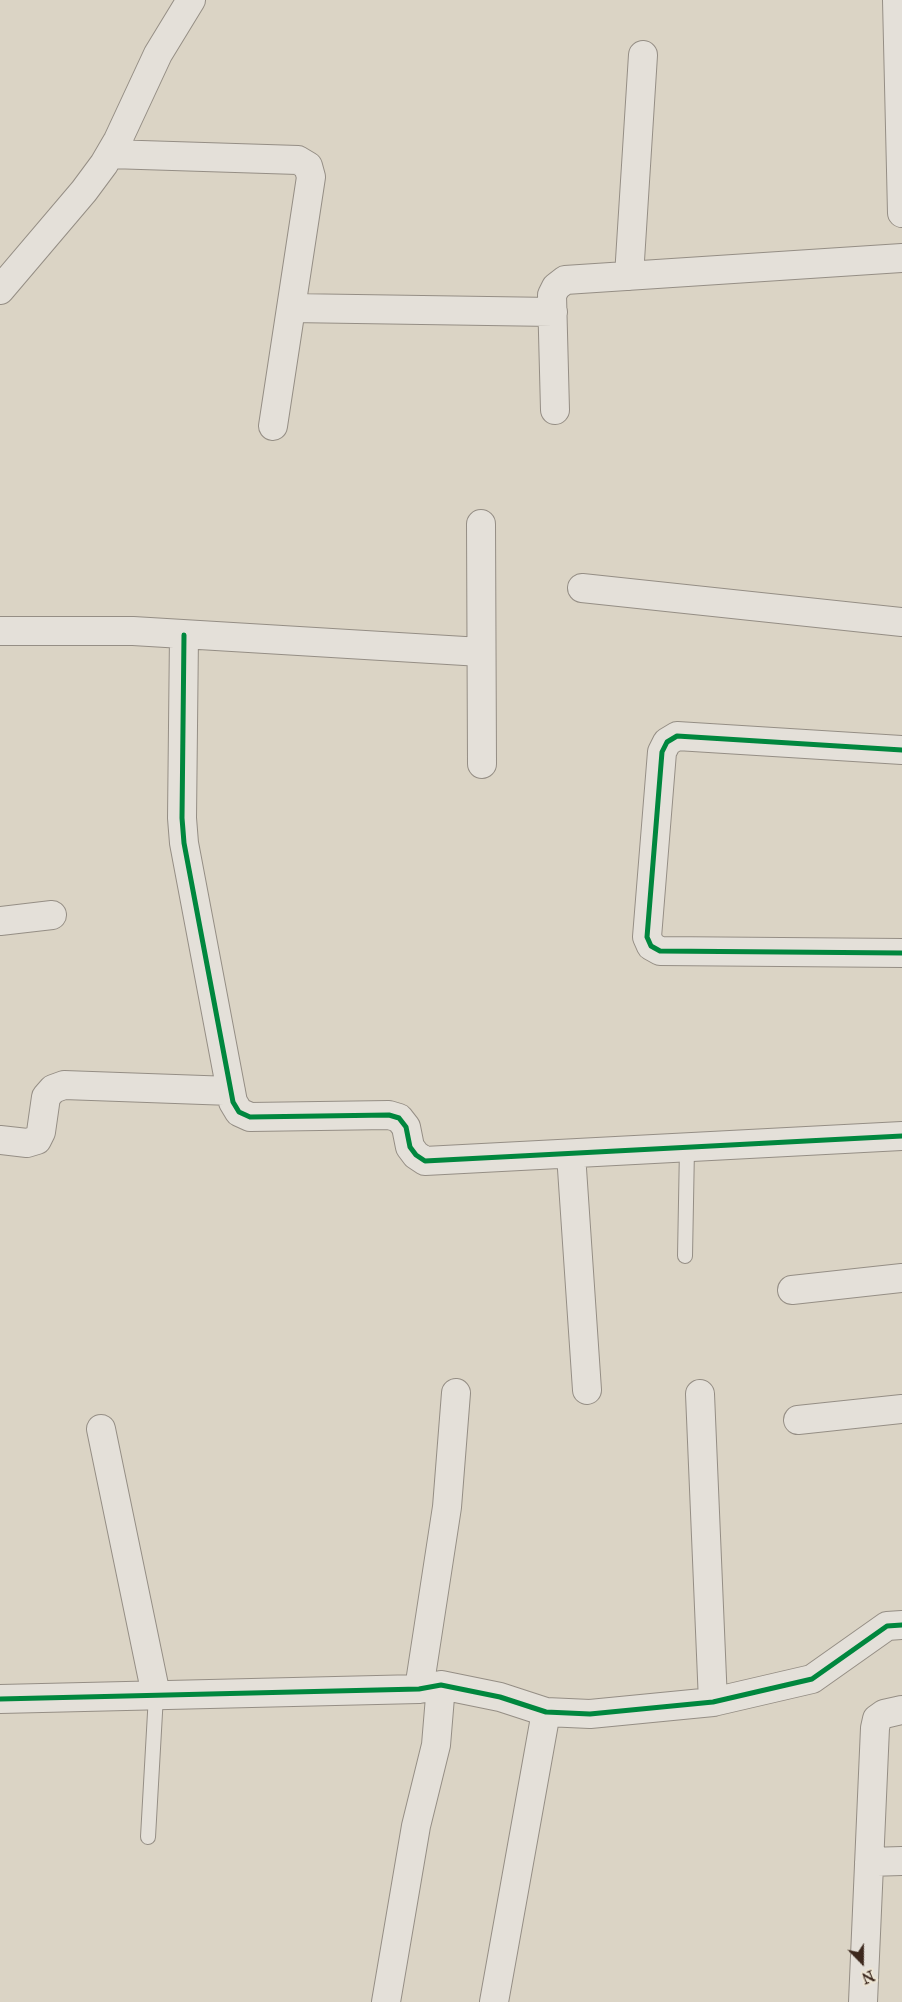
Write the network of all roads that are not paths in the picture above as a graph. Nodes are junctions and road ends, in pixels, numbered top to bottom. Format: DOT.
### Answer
graph roads {
  1 [pos="192,0"];
  2 [pos="897,0"];
  3 [pos="902,0"];
  4 [pos="643,55"];
  5 [pos="110,154"];
  6 [pos="902,213"];
  7 [pos="902,258"];
  8 [pos="629,276"];
  9 [pos="0,290"];
  10 [pos="291,308"];
  11 [pos="553,312"];
  12 [pos="555,410"];
  13 [pos="273,426"];
  14 [pos="481,524"];
  15 [pos="582,588"];
  16 [pos="902,622"];
  17 [pos="0,630"];
  18 [pos="184,635"];
  19 [pos="481,652"];
  20 [pos="902,750"];
  21 [pos="482,764"];
  22 [pos="52,915"];
  23 [pos="0,921"];
  24 [pos="902,953"];
  25 [pos="231,1091"];
  26 [pos="902,1136"];
  27 [pos="0,1140"];
  28 [pos="687,1148"];
  29 [pos="571,1154"];
  30 [pos="686,1256"];
  31 [pos="902,1278"];
  32 [pos="792,1290"];
  33 [pos="587,1390"];
  34 [pos="456,1393"];
  35 [pos="700,1394"];
  36 [pos="902,1409"];
  37 [pos="798,1420"];
  38 [pos="101,1429"];
  39 [pos="902,1625"];
  40 [pos="430,1687"];
  41 [pos="156,1695"];
  42 [pos="0,1699"];
  43 [pos="713,1702"];
  44 [pos="902,1710"];
  45 [pos="546,1712"];
  46 [pos="148,1837"];
  47 [pos="902,1861"];
  48 [pos="869,1862"];
  49 [pos="386,2002"];
  50 [pos="494,2002"];
  51 [pos="863,2002"];
  1 -- 5 [label="street"];
  2 -- 3 [label="lane"];
  2 -- 6 [label="street"];
  4 -- 8 [label="street"];
  5 -- 9 [label="street"];
  5 -- 10 [label="street"];
  7 -- 8 [label="street"];
  8 -- 11 [label="street"];
  10 -- 11 [label="street"];
  10 -- 13 [label="street"];
  11 -- 12 [label="street"];
  14 -- 19 [label="street"];
  15 -- 16 [label="street"];
  17 -- 18 [label="street"];
  18 -- 19 [label="street"];
  18 -- 25 [label="street"];
  19 -- 21 [label="street"];
  20 -- 24 [label="street"];
  22 -- 23 [label="street"];
  25 -- 27 [label="street"];
  25 -- 29 [label="street"];
  26 -- 28 [label="street"];
  28 -- 29 [label="street"];
  28 -- 30 [label="lane"];
  29 -- 33 [label="street"];
  31 -- 32 [label="street"];
  34 -- 40 [label="street"];
  35 -- 43 [label="street"];
  36 -- 37 [label="street"];
  38 -- 41 [label="street"];
  39 -- 43 [label="street"];
  40 -- 41 [label="street"];
  40 -- 45 [label="street"];
  40 -- 49 [label="street"];
  41 -- 42 [label="street"];
  41 -- 46 [label="lane"];
  43 -- 45 [label="street"];
  44 -- 48 [label="street"];
  45 -- 50 [label="street"];
  47 -- 48 [label="street"];
  48 -- 51 [label="street"];
}
